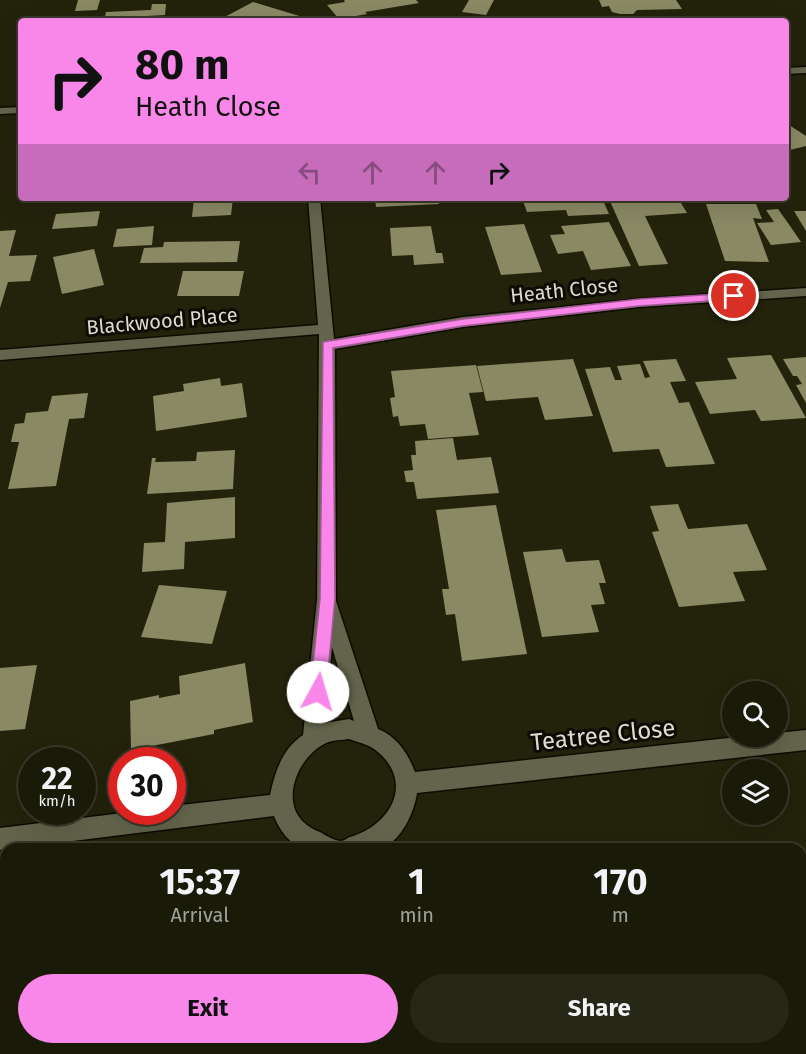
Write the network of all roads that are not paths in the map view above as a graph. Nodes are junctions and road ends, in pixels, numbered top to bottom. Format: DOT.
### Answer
graph roads {
  1 [pos="806,70"];
  2 [pos="789,71"];
  3 [pos="18,110"];
  4 [pos="0,111"];
  5 [pos="314,201"];
  6 [pos="806,292"];
  7 [pos="327,337"];
  8 [pos="0,355"];
  9 [pos="327,599"];
  10 [pos="369,734"];
  11 [pos="313,738"];
  12 [pos="806,740"];
  13 [pos="406,784"];
  14 [pos="282,804"];
  15 [pos="0,839"];
  16 [pos="314,843"];
  17 [pos="378,843"];
  1 -- 2 [label="street"];
  3 -- 4 [label="street"];
  5 -- 7 [label="street"];
  6 -- 7 [label="street, Heath Close"];
  7 -- 8 [label="street, Blackwood Place"];
  7 -- 9 [label="street"];
  9 -- 10 [label="street"];
  9 -- 11 [label="street"];
  10 -- 11 [label="street"];
  10 -- 13 [label="street"];
  11 -- 14 [label="street"];
  12 -- 13 [label="street, Teatree Close"];
  13 -- 17 [label="street"];
  14 -- 15 [label="street"];
  14 -- 16 [label="street"];
}
